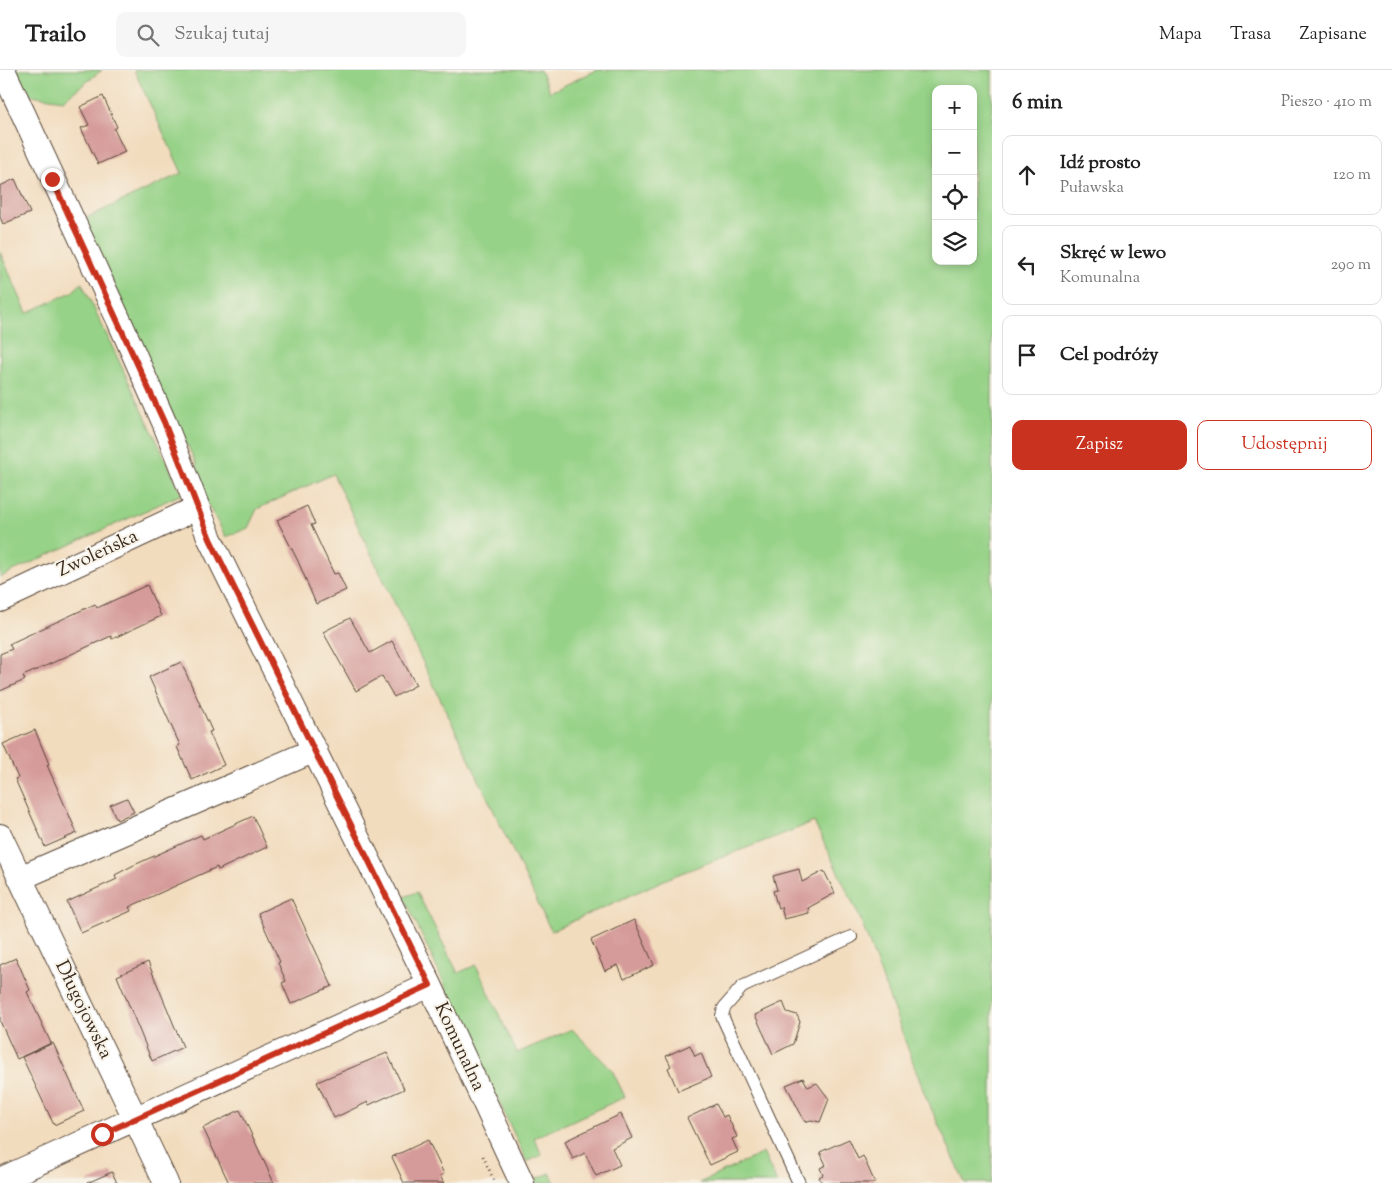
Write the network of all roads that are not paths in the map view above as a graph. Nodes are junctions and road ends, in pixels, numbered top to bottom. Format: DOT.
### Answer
graph roads {
  1 [pos="3,70"];
  2 [pos="197,508"];
  3 [pos="0,600"];
  4 [pos="315,750"];
  5 [pos="0,836"];
  6 [pos="20,878"];
  7 [pos="852,937"];
  8 [pos="430,985"];
  9 [pos="136,1119"];
  10 [pos="0,1180"];
  11 [pos="166,1183"];
  12 [pos="522,1183"];
  13 [pos="798,1183"];
  1 -- 2 [label="street, Komunalna"];
  2 -- 3 [label="street, Zwoleńska"];
  2 -- 4 [label="street, Komunalna"];
  4 -- 6 [label="street"];
  4 -- 8 [label="street, Komunalna"];
  5 -- 6 [label="street, Długojowska"];
  6 -- 9 [label="street, Długojowska"];
  7 -- 13 [label="lane"];
  8 -- 9 [label="street"];
  8 -- 12 [label="street, Komunalna"];
  9 -- 10 [label="street"];
  9 -- 11 [label="street, Długojowska"];
}
